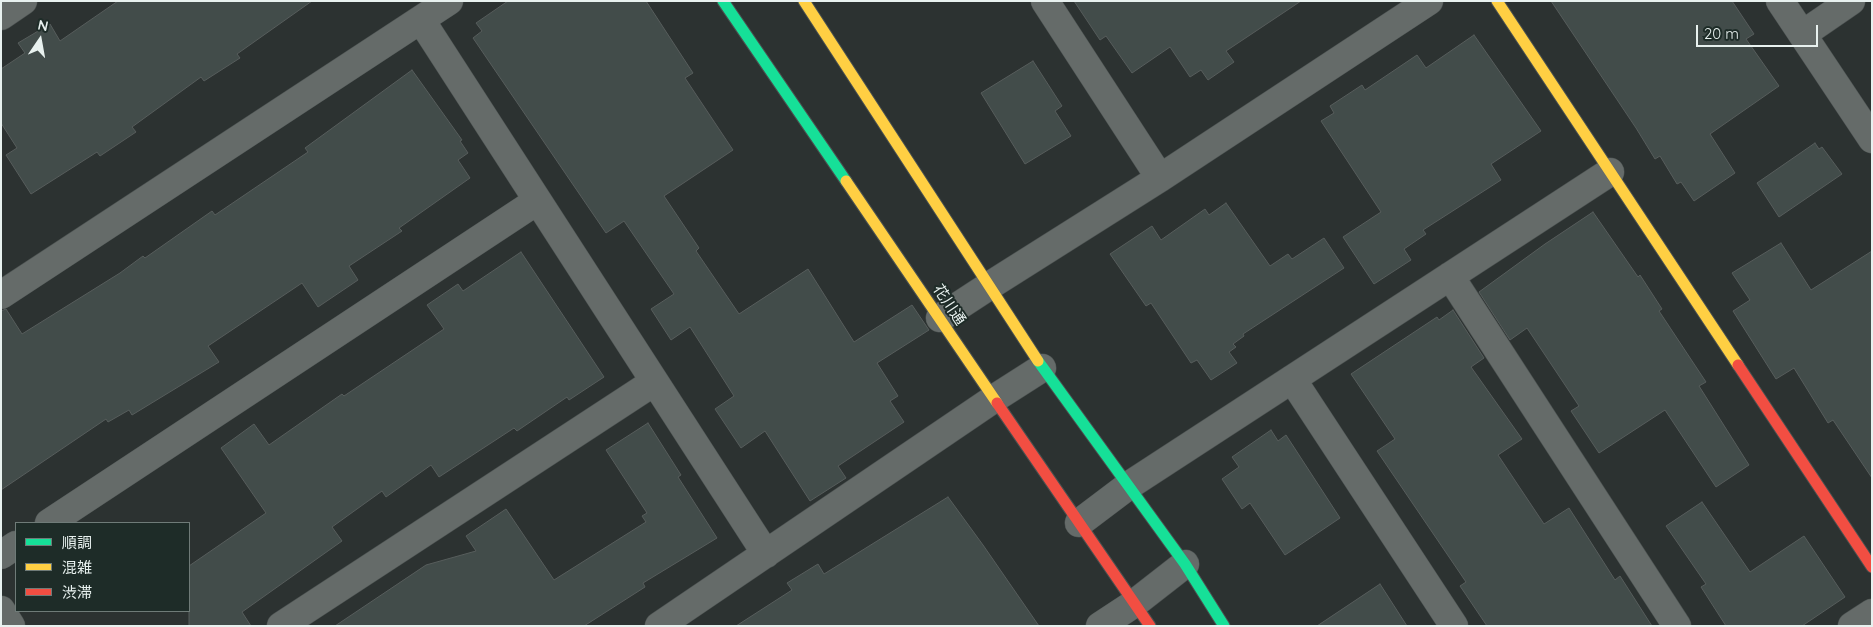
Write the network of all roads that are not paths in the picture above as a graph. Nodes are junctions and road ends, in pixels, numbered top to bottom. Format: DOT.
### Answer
graph roads {
  1 [pos="23,1"];
  2 [pos="449,1"];
  3 [pos="723,1"];
  4 [pos="804,1"];
  5 [pos="1045,1"];
  6 [pos="1429,1"];
  7 [pos="1496,1"];
  8 [pos="1780,1"];
  9 [pos="1851,1"];
  10 [pos="1,16"];
  11 [pos="421,20"];
  12 [pos="1803,34"];
  13 [pos="1872,138"];
  14 [pos="1610,172"];
  15 [pos="1160,178"];
  16 [pos="538,201"];
  17 [pos="1450,276"];
  18 [pos="989,286"];
  19 [pos="1,295"];
  20 [pos="940,318"];
  21 [pos="1042,368"];
  22 [pos="1292,379"];
  23 [pos="654,382"];
  24 [pos="995,398"];
  25 [pos="1128,486"];
  26 [pos="51,522"];
  27 [pos="1079,523"];
  28 [pos="15,546"];
  29 [pos="766,554"];
  30 [pos="1,555"];
  31 [pos="1185,564"];
  32 [pos="1872,567"];
  33 [pos="1135,603"];
  34 [pos="1,610"];
  35 [pos="1872,613"];
  36 [pos="12,626"];
  37 [pos="281,626"];
  38 [pos="659,626"];
  39 [pos="1100,626"];
  40 [pos="1150,626"];
  41 [pos="1224,626"];
  42 [pos="1454,626"];
  43 [pos="1677,626"];
  44 [pos="1852,626"];
  1 -- 10 [label="street"];
  2 -- 11 [label="street"];
  3 -- 20 [label="street, 花川通"];
  4 -- 18 [label="street"];
  5 -- 15 [label="street"];
  6 -- 15 [label="street"];
  7 -- 14 [label="street"];
  8 -- 12 [label="street"];
  9 -- 12 [label="street"];
  11 -- 16 [label="street"];
  11 -- 19 [label="street"];
  12 -- 13 [label="street"];
  14 -- 17 [label="street"];
  14 -- 32 [label="street"];
  15 -- 18 [label="street"];
  16 -- 23 [label="street"];
  16 -- 26 [label="street"];
  17 -- 22 [label="street"];
  17 -- 43 [label="street"];
  18 -- 20 [label="street"];
  18 -- 21 [label="street"];
  20 -- 24 [label="street, 花川通"];
  21 -- 24 [label="street"];
  21 -- 25 [label="street"];
  22 -- 25 [label="street"];
  22 -- 42 [label="street"];
  23 -- 29 [label="street"];
  23 -- 37 [label="street"];
  24 -- 27 [label="street, 花川通"];
  24 -- 29 [label="street"];
  25 -- 27 [label="street"];
  25 -- 31 [label="street"];
  27 -- 33 [label="street, 花川通"];
  28 -- 30 [label="street"];
  29 -- 38 [label="street"];
  31 -- 33 [label="street"];
  31 -- 41 [label="street"];
  33 -- 39 [label="street"];
  33 -- 40 [label="street, 花川通"];
  34 -- 36 [label="street"];
  35 -- 44 [label="street"];
}
